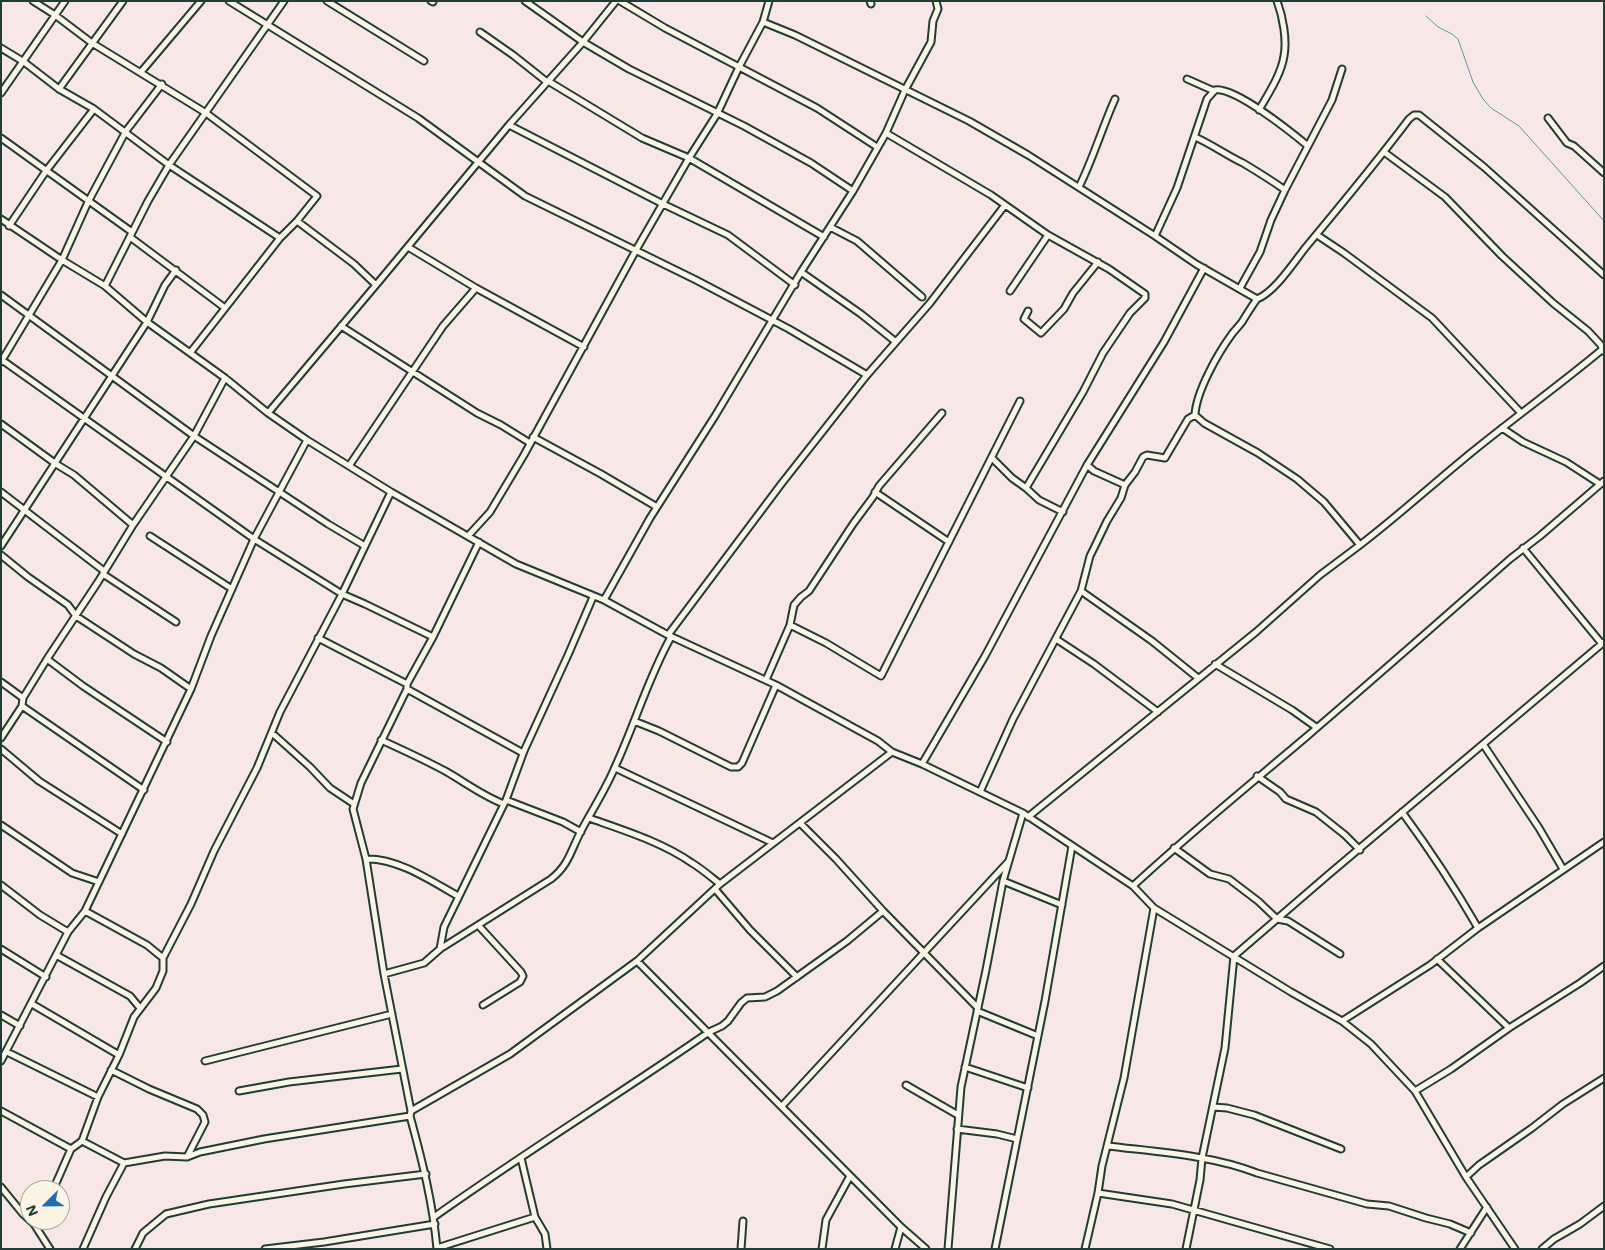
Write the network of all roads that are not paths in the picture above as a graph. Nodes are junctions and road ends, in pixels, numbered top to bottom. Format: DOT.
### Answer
graph roads {
  1 [pos="33,1"];
  2 [pos="65,1"];
  3 [pos="123,1"];
  4 [pos="202,1"];
  5 [pos="229,1"];
  6 [pos="284,1"];
  7 [pos="327,1"];
  8 [pos="525,1"];
  9 [pos="616,1"];
  10 [pos="620,1"];
  11 [pos="769,1"];
  12 [pos="936,1"];
  13 [pos="1277,1"];
  14 [pos="55,15"];
  15 [pos="763,22"];
  16 [pos="268,25"];
  17 [pos="480,32"];
  18 [pos="582,42"];
  19 [pos="92,43"];
  20 [pos="1,48"];
  21 [pos="424,61"];
  22 [pos="24,62"];
  23 [pos="739,67"];
  24 [pos="1342,69"];
  25 [pos="141,72"];
  26 [pos="1187,79"];
  27 [pos="547,81"];
  28 [pos="162,84"];
  29 [pos="60,89"];
  30 [pos="905,90"];
  31 [pos="1214,91"];
  32 [pos="1,93"];
  33 [pos="1115,99"];
  34 [pos="94,109"];
  35 [pos="1259,110"];
  36 [pos="206,113"];
  37 [pos="717,114"];
  38 [pos="1548,118"];
  39 [pos="508,125"];
  40 [pos="126,131"];
  41 [pos="886,133"];
  42 [pos="1195,137"];
  43 [pos="1,138"];
  44 [pos="1308,146"];
  45 [pos="877,147"];
  46 [pos="1384,152"];
  47 [pos="689,158"];
  48 [pos="479,162"];
  49 [pos="169,165"];
  50 [pos="46,171"];
  51 [pos="1604,173"];
  52 [pos="1079,187"];
  53 [pos="1285,190"];
  54 [pos="853,191"];
  55 [pos="88,202"];
  56 [pos="663,204"];
  57 [pos="1005,205"];
  58 [pos="1,220"];
  59 [pos="297,221"];
  60 [pos="9,226"];
  61 [pos="830,227"];
  62 [pos="131,234"];
  63 [pos="1048,235"];
  64 [pos="1317,235"];
  65 [pos="1155,236"];
  66 [pos="824,237"];
  67 [pos="280,238"];
  68 [pos="408,247"];
  69 [pos="636,250"];
  70 [pos="62,260"];
  71 [pos="1098,262"];
  72 [pos="1204,268"];
  73 [pos="176,270"];
  74 [pos="801,272"];
  75 [pos="1604,275"];
  76 [pos="376,285"];
  77 [pos="795,285"];
  78 [pos="105,286"];
  79 [pos="476,288"];
  80 [pos="1240,288"];
  81 [pos="1010,291"];
  82 [pos="1,295"];
  83 [pos="922,297"];
  84 [pos="1257,299"];
  85 [pos="225,308"];
  86 [pos="1028,311"];
  87 [pos="30,316"];
  88 [pos="773,321"];
  89 [pos="147,322"];
  90 [pos="341,326"];
  91 [pos="896,342"];
  92 [pos="584,347"];
  93 [pos="1603,350"];
  94 [pos="190,353"];
  95 [pos="2,359"];
  96 [pos="412,371"];
  97 [pos="111,375"];
  98 [pos="867,375"];
  99 [pos="225,378"];
  100 [pos="1020,401"];
  101 [pos="942,412"];
  102 [pos="268,413"];
  103 [pos="1521,413"];
  104 [pos="1195,415"];
  105 [pos="84,419"];
  106 [pos="1,424"];
  107 [pos="1502,428"];
  108 [pos="194,436"];
  109 [pos="306,440"];
  110 [pos="532,440"];
  111 [pos="992,458"];
  112 [pos="56,464"];
  113 [pos="1087,465"];
  114 [pos="349,466"];
  115 [pos="165,477"];
  116 [pos="1602,482"];
  117 [pos="1125,485"];
  118 [pos="1026,488"];
  119 [pos="1,492"];
  120 [pos="279,492"];
  121 [pos="391,492"];
  122 [pos="875,492"];
  123 [pos="657,507"];
  124 [pos="24,510"];
  125 [pos="1062,512"];
  126 [pos="133,525"];
  127 [pos="150,536"];
  128 [pos="468,536"];
  129 [pos="254,539"];
  130 [pos="478,542"];
  131 [pos="949,542"];
  132 [pos="1360,545"];
  133 [pos="1,546"];
  134 [pos="365,546"];
  135 [pos="1524,548"];
  136 [pos="1,555"];
  137 [pos="104,572"];
  138 [pos="232,589"];
  139 [pos="1081,591"];
  140 [pos="342,594"];
  141 [pos="593,597"];
  142 [pos="604,600"];
  143 [pos="76,616"];
  144 [pos="176,622"];
  145 [pos="790,625"];
  146 [pos="670,636"];
  147 [pos="433,637"];
  148 [pos="318,638"];
  149 [pos="1056,638"];
  150 [pos="1603,643"];
  151 [pos="47,659"];
  152 [pos="1215,664"];
  153 [pos="1198,678"];
  154 [pos="766,680"];
  155 [pos="1,682"];
  156 [pos="776,684"];
  157 [pos="407,687"];
  158 [pos="191,689"];
  159 [pos="23,698"];
  160 [pos="22,706"];
  161 [pos="1158,712"];
  162 [pos="634,721"];
  163 [pos="1316,727"];
  164 [pos="272,732"];
  165 [pos="1,738"];
  166 [pos="381,740"];
  167 [pos="167,742"];
  168 [pos="1483,744"];
  169 [pos="1,749"];
  170 [pos="892,752"];
  171 [pos="523,753"];
  172 [pos="922,764"];
  173 [pos="615,768"];
  174 [pos="1257,776"];
  175 [pos="144,790"];
  176 [pos="980,792"];
  177 [pos="505,802"];
  178 [pos="354,804"];
  179 [pos="1402,812"];
  180 [pos="1022,813"];
  181 [pos="589,818"];
  182 [pos="1028,818"];
  183 [pos="800,823"];
  184 [pos="1,825"];
  185 [pos="581,832"];
  186 [pos="122,834"];
  187 [pos="1604,842"];
  188 [pos="773,843"];
  189 [pos="1072,846"];
  190 [pos="1174,848"];
  191 [pos="1360,850"];
  192 [pos="366,859"];
  193 [pos="1008,861"];
  194 [pos="1563,869"];
  195 [pos="1003,881"];
  196 [pos="99,882"];
  197 [pos="720,884"];
  198 [pos="1,885"];
  199 [pos="1133,886"];
  200 [pos="714,889"];
  201 [pos="458,896"];
  202 [pos="1062,905"];
  203 [pos="1154,908"];
  204 [pos="85,911"];
  205 [pos="883,911"];
  206 [pos="1277,919"];
  207 [pos="478,925"];
  208 [pos="1478,928"];
  209 [pos="68,932"];
  210 [pos="1,949"];
  211 [pos="440,949"];
  212 [pos="923,952"];
  213 [pos="1340,954"];
  214 [pos="56,955"];
  215 [pos="1234,956"];
  216 [pos="162,958"];
  217 [pos="1437,959"];
  218 [pos="637,961"];
  219 [pos="1604,966"];
  220 [pos="384,974"];
  221 [pos="46,977"];
  222 [pos="797,977"];
  223 [pos="32,1004"];
  224 [pos="483,1006"];
  225 [pos="140,1008"];
  226 [pos="977,1010"];
  227 [pos="392,1014"];
  228 [pos="1,1015"];
  229 [pos="1342,1021"];
  230 [pos="20,1026"];
  231 [pos="1509,1028"];
  232 [pos="709,1032"];
  233 [pos="1038,1036"];
  234 [pos="7,1052"];
  235 [pos="119,1055"];
  236 [pos="205,1061"];
  237 [pos="1,1062"];
  238 [pos="965,1067"];
  239 [pos="402,1069"];
  240 [pos="111,1070"];
  241 [pos="1604,1078"];
  242 [pos="906,1085"];
  243 [pos="1028,1088"];
  244 [pos="239,1091"];
  245 [pos="1415,1091"];
  246 [pos="98,1097"];
  247 [pos="782,1106"];
  248 [pos="1213,1107"];
  249 [pos="1,1111"];
  250 [pos="411,1114"];
  251 [pos="958,1115"];
  252 [pos="957,1129"];
  253 [pos="1018,1139"];
  254 [pos="82,1140"];
  255 [pos="1108,1146"];
  256 [pos="71,1149"];
  257 [pos="1342,1149"];
  258 [pos="187,1157"];
  259 [pos="521,1158"];
  260 [pos="1202,1158"];
  261 [pos="124,1163"];
  262 [pos="426,1174"];
  263 [pos="850,1176"];
  264 [pos="1466,1177"];
  265 [pos="57,1180"];
  266 [pos="1,1187"];
  267 [pos="1098,1193"];
  268 [pos="1604,1206"];
  269 [pos="1487,1207"];
  270 [pos="20,1210"];
  271 [pos="1194,1210"];
  272 [pos="434,1217"];
  273 [pos="535,1217"];
  274 [pos="743,1221"];
  275 [pos="435,1224"];
  276 [pos="902,1227"];
  277 [pos="39,1230"];
  278 [pos="1471,1233"];
  279 [pos="437,1248"];
  280 [pos="50,1249"];
  281 [pos="83,1249"];
  282 [pos="135,1249"];
  283 [pos="265,1249"];
  284 [pos="547,1249"];
  285 [pos="741,1249"];
  286 [pos="822,1249"];
  287 [pos="895,1249"];
  288 [pos="926,1249"];
  289 [pos="948,1249"];
  290 [pos="995,1249"];
  291 [pos="1084,1249"];
  292 [pos="1186,1249"];
  293 [pos="1330,1249"];
  294 [pos="1460,1249"];
  295 [pos="1515,1249"];
  296 [pos="1542,1249"];
  1 -- 14 [label="street"];
  2 -- 14 [label="street"];
  3 -- 19 [label="street"];
  4 -- 25 [label="street"];
  5 -- 16 [label="street"];
  6 -- 16 [label="street"];
  7 -- 21 [label="street"];
  8 -- 18 [label="street"];
  9 -- 18 [label="street"];
  10 -- 23 [label="street"];
  11 -- 15 [label="street"];
  12 -- 30 [label="street"];
  13 -- 35 [label="street"];
  14 -- 19 [label="street"];
  14 -- 22 [label="street"];
  15 -- 23 [label="street"];
  15 -- 30 [label="street"];
  16 -- 36 [label="street"];
  16 -- 48 [label="street"];
  17 -- 27 [label="street"];
  18 -- 27 [label="street"];
  18 -- 37 [label="street"];
  19 -- 25 [label="street"];
  19 -- 29 [label="street"];
  20 -- 22 [label="street"];
  22 -- 29 [label="street"];
  22 -- 32 [label="street"];
  23 -- 37 [label="street"];
  23 -- 45 [label="street"];
  24 -- 44 [label="street"];
  25 -- 28 [label="street"];
  26 -- 31 [label="street"];
  27 -- 39 [label="street"];
  27 -- 47 [label="street"];
  28 -- 36 [label="street"];
  28 -- 40 [label="street"];
  29 -- 34 [label="street"];
  30 -- 41 [label="street"];
  30 -- 52 [label="street"];
  31 -- 35 [label="street"];
  31 -- 42 [label="street"];
  33 -- 52 [label="street"];
  34 -- 40 [label="street"];
  34 -- 50 [label="street"];
  35 -- 44 [label="street"];
  36 -- 49 [label="street"];
  36 -- 59 [label="street"];
  37 -- 47 [label="street"];
  37 -- 54 [label="street"];
  38 -- 51 [label="street"];
  39 -- 48 [label="street"];
  39 -- 56 [label="street"];
  40 -- 49 [label="street"];
  40 -- 55 [label="street"];
  41 -- 45 [label="street"];
  41 -- 57 [label="street"];
  42 -- 53 [label="street"];
  42 -- 65 [label="street"];
  43 -- 50 [label="street"];
  44 -- 53 [label="street"];
  45 -- 54 [label="street"];
  46 -- 64 [label="street"];
  46 -- 75 [label="street"];
  46 -- 93 [label="street"];
  47 -- 56 [label="street"];
  47 -- 66 [label="street"];
  48 -- 68 [label="street"];
  48 -- 69 [label="street"];
  49 -- 62 [label="street"];
  49 -- 67 [label="street"];
  50 -- 55 [label="street"];
  50 -- 60 [label="street"];
  52 -- 65 [label="street"];
  53 -- 80 [label="street"];
  54 -- 61 [label="street"];
  55 -- 62 [label="street"];
  55 -- 70 [label="street"];
  56 -- 69 [label="street"];
  56 -- 77 [label="street"];
  57 -- 63 [label="street"];
  57 -- 91 [label="street"];
  58 -- 60 [label="street"];
  59 -- 67 [label="street"];
  59 -- 76 [label="street"];
  60 -- 70 [label="street"];
  61 -- 66 [label="street"];
  61 -- 83 [label="street"];
  62 -- 73 [label="street"];
  62 -- 78 [label="street"];
  63 -- 71 [label="street"];
  63 -- 81 [label="street"];
  64 -- 84 [label="street"];
  64 -- 103 [label="street"];
  65 -- 72 [label="street"];
  66 -- 74 [label="street"];
  67 -- 85 [label="street"];
  68 -- 76 [label="street"];
  68 -- 79 [label="street"];
  69 -- 88 [label="street"];
  69 -- 92 [label="street"];
  70 -- 78 [label="street"];
  70 -- 87 [label="street"];
  71 -- 86 [label="street"];
  71 -- 118 [label="street"];
  72 -- 80 [label="street"];
  72 -- 113 [label="street"];
  73 -- 85 [label="street"];
  73 -- 89 [label="street"];
  74 -- 77 [label="street"];
  74 -- 91 [label="street"];
  76 -- 90 [label="street"];
  77 -- 88 [label="street"];
  78 -- 89 [label="street"];
  79 -- 92 [label="street"];
  79 -- 96 [label="street"];
  80 -- 84 [label="street"];
  82 -- 87 [label="street"];
  84 -- 104 [label="street"];
  85 -- 94 [label="street"];
  87 -- 95 [label="street"];
  87 -- 97 [label="street"];
  88 -- 98 [label="street"];
  88 -- 123 [label="street"];
  89 -- 94 [label="street"];
  89 -- 97 [label="street"];
  90 -- 96 [label="street"];
  90 -- 102 [label="street"];
  91 -- 98 [label="street"];
  92 -- 110 [label="street"];
  93 -- 103 [label="street"];
  94 -- 99 [label="street"];
  95 -- 105 [label="street"];
  96 -- 110 [label="street"];
  96 -- 114 [label="street"];
  97 -- 105 [label="street"];
  97 -- 108 [label="street"];
  98 -- 146 [label="street"];
  99 -- 102 [label="street"];
  99 -- 108 [label="street"];
  100 -- 111 [label="street"];
  101 -- 122 [label="street"];
  102 -- 109 [label="street"];
  103 -- 107 [label="street"];
  104 -- 117 [label="street"];
  104 -- 132 [label="street"];
  105 -- 112 [label="street"];
  105 -- 115 [label="street"];
  106 -- 112 [label="street"];
  107 -- 116 [label="street"];
  107 -- 132 [label="street"];
  108 -- 115 [label="street"];
  108 -- 120 [label="street"];
  109 -- 114 [label="street"];
  109 -- 120 [label="street"];
  110 -- 123 [label="street"];
  110 -- 128 [label="street"];
  111 -- 118 [label="street"];
  111 -- 131 [label="street"];
  112 -- 124 [label="street"];
  112 -- 126 [label="street"];
  113 -- 117 [label="street"];
  113 -- 125 [label="street"];
  114 -- 121 [label="street"];
  115 -- 126 [label="street"];
  115 -- 129 [label="street"];
  116 -- 135 [label="street"];
  117 -- 139 [label="street"];
  118 -- 125 [label="street"];
  119 -- 124 [label="street"];
  120 -- 129 [label="street"];
  120 -- 134 [label="street"];
  121 -- 128 [label="street"];
  121 -- 134 [label="street"];
  122 -- 131 [label="street"];
  122 -- 145 [label="street"];
  123 -- 142 [label="street"];
  124 -- 133 [label="street"];
  124 -- 137 [label="street"];
  125 -- 172 [label="street"];
  126 -- 137 [label="street"];
  127 -- 138 [label="street"];
  128 -- 130 [label="street"];
  129 -- 138 [label="street"];
  129 -- 140 [label="street"];
  130 -- 141 [label="street"];
  130 -- 147 [label="street"];
  131 -- 145 [label="street"];
  132 -- 152 [label="street"];
  134 -- 140 [label="street"];
  135 -- 150 [label="street"];
  135 -- 163 [label="street"];
  136 -- 143 [label="street"];
  137 -- 143 [label="street"];
  137 -- 144 [label="street"];
  138 -- 158 [label="street"];
  139 -- 149 [label="street"];
  139 -- 153 [label="street"];
  140 -- 147 [label="street"];
  140 -- 148 [label="street"];
  141 -- 142 [label="street"];
  141 -- 171 [label="street"];
  142 -- 146 [label="street"];
  143 -- 151 [label="street"];
  143 -- 158 [label="street"];
  145 -- 154 [label="street"];
  146 -- 154 [label="street"];
  146 -- 162 [label="street"];
  147 -- 157 [label="street"];
  148 -- 157 [label="street"];
  148 -- 164 [label="street"];
  149 -- 161 [label="street"];
  149 -- 176 [label="street"];
  150 -- 168 [label="street"];
  151 -- 159 [label="street"];
  151 -- 167 [label="street"];
  152 -- 153 [label="street"];
  152 -- 163 [label="street"];
  153 -- 161 [label="street"];
  154 -- 156 [label="street"];
  155 -- 159 [label="street"];
  156 -- 162 [label="street"];
  156 -- 170 [label="street"];
  157 -- 166 [label="street"];
  157 -- 171 [label="street"];
  158 -- 167 [label="street"];
  159 -- 160 [label="street"];
  160 -- 165 [label="street"];
  160 -- 175 [label="street"];
  161 -- 182 [label="street"];
  162 -- 173 [label="street"];
  163 -- 174 [label="street"];
  164 -- 178 [label="street"];
  164 -- 216 [label="street"];
  166 -- 177 [label="street"];
  166 -- 178 [label="street"];
  167 -- 175 [label="street"];
  168 -- 179 [label="street"];
  168 -- 194 [label="street"];
  169 -- 186 [label="street"];
  170 -- 172 [label="street"];
  170 -- 183 [label="street"];
  171 -- 177 [label="street"];
  172 -- 176 [label="street"];
  173 -- 181 [label="street"];
  173 -- 188 [label="street"];
  174 -- 190 [label="street"];
  174 -- 191 [label="street"];
  175 -- 186 [label="street"];
  176 -- 180 [label="street"];
  177 -- 185 [label="street"];
  177 -- 201 [label="street"];
  178 -- 192 [label="street"];
  179 -- 191 [label="street"];
  179 -- 208 [label="street"];
  180 -- 182 [label="street"];
  180 -- 193 [label="street"];
  181 -- 185 [label="street"];
  181 -- 197 [label="street"];
  182 -- 189 [label="street"];
  183 -- 188 [label="street"];
  183 -- 205 [label="street"];
  184 -- 196 [label="street"];
  185 -- 207 [label="street"];
  186 -- 196 [label="street"];
  187 -- 194 [label="street"];
  188 -- 197 [label="street"];
  189 -- 199 [label="street"];
  189 -- 202 [label="street"];
  190 -- 199 [label="street"];
  190 -- 206 [label="street"];
  191 -- 206 [label="street"];
  192 -- 201 [label="street"];
  192 -- 220 [label="street"];
  193 -- 195 [label="street"];
  193 -- 212 [label="street"];
  194 -- 208 [label="street"];
  195 -- 202 [label="street"];
  195 -- 226 [label="street"];
  196 -- 204 [label="street"];
  197 -- 200 [label="street"];
  198 -- 209 [label="street"];
  199 -- 203 [label="street"];
  200 -- 218 [label="street"];
  200 -- 222 [label="street"];
  201 -- 211 [label="street"];
  202 -- 233 [label="street"];
  203 -- 215 [label="street"];
  203 -- 255 [label="street"];
  204 -- 209 [label="street"];
  204 -- 216 [label="street"];
  205 -- 212 [label="street"];
  205 -- 222 [label="street"];
  206 -- 213 [label="street"];
  206 -- 215 [label="street"];
  207 -- 211 [label="street"];
  207 -- 224 [label="street"];
  208 -- 217 [label="street"];
  209 -- 214 [label="street"];
  210 -- 221 [label="street"];
  211 -- 220 [label="street"];
  212 -- 226 [label="street"];
  212 -- 247 [label="street"];
  214 -- 221 [label="street"];
  214 -- 225 [label="street"];
  215 -- 229 [label="street"];
  215 -- 248 [label="street"];
  216 -- 225 [label="street"];
  217 -- 229 [label="street"];
  217 -- 231 [label="street"];
  218 -- 232 [label="street"];
  218 -- 250 [label="street"];
  219 -- 231 [label="street"];
  220 -- 227 [label="street"];
  221 -- 223 [label="street"];
  222 -- 232 [label="street"];
  223 -- 230 [label="street"];
  223 -- 235 [label="street"];
  225 -- 235 [label="street"];
  226 -- 233 [label="street"];
  226 -- 238 [label="street"];
  227 -- 236 [label="street"];
  227 -- 239 [label="street"];
  228 -- 230 [label="street"];
  229 -- 245 [label="street"];
  230 -- 234 [label="street"];
  231 -- 245 [label="street"];
  232 -- 247 [label="street"];
  232 -- 259 [label="street"];
  233 -- 243 [label="street"];
  234 -- 237 [label="street"];
  234 -- 246 [label="street"];
  235 -- 240 [label="street"];
  238 -- 243 [label="street"];
  238 -- 251 [label="street"];
  239 -- 244 [label="street"];
  239 -- 250 [label="street"];
  240 -- 246 [label="street"];
  240 -- 258 [label="street"];
  241 -- 264 [label="street"];
  242 -- 251 [label="street"];
  243 -- 253 [label="street"];
  245 -- 264 [label="street"];
  246 -- 254 [label="street"];
  247 -- 263 [label="street"];
  248 -- 257 [label="street"];
  248 -- 260 [label="street"];
  249 -- 256 [label="street"];
  250 -- 258 [label="street"];
  250 -- 262 [label="street"];
  251 -- 252 [label="street"];
  252 -- 253 [label="street"];
  252 -- 289 [label="street"];
  253 -- 290 [label="street"];
  254 -- 256 [label="street"];
  254 -- 261 [label="street"];
  255 -- 260 [label="street"];
  255 -- 267 [label="street"];
  256 -- 265 [label="street"];
  258 -- 261 [label="street"];
  259 -- 272 [label="street"];
  259 -- 273 [label="street"];
  260 -- 271 [label="street"];
  260 -- 278 [label="street"];
  261 -- 281 [label="street"];
  262 -- 272 [label="street"];
  262 -- 282 [label="street"];
  263 -- 276 [label="street"];
  263 -- 286 [label="street"];
  264 -- 269 [label="street"];
  266 -- 270 [label="street"];
  267 -- 271 [label="street"];
  267 -- 291 [label="street"];
  268 -- 296 [label="street"];
  269 -- 278 [label="street"];
  269 -- 295 [label="street"];
  271 -- 292 [label="street"];
  271 -- 293 [label="street"];
  272 -- 275 [label="street"];
  273 -- 279 [label="street"];
  273 -- 284 [label="street"];
  274 -- 285 [label="street"];
  275 -- 279 [label="street"];
  275 -- 283 [label="street"];
  276 -- 287 [label="street"];
  276 -- 288 [label="street"];
  277 -- 280 [label="street"];
  278 -- 294 [label="street"];
}
